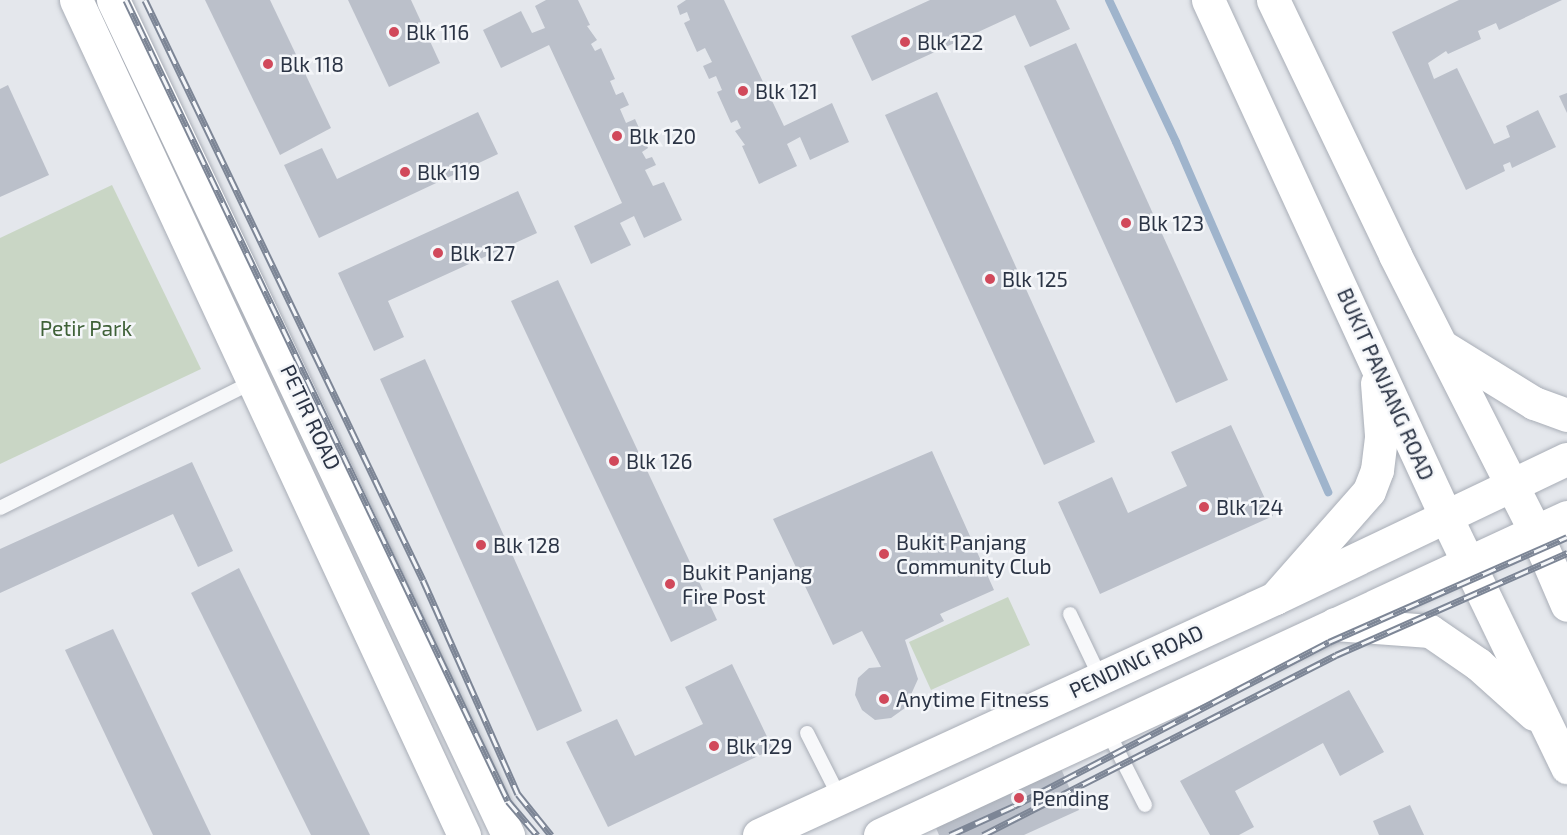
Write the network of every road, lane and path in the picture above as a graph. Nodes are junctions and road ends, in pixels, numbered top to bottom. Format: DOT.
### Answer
graph roads {
  1 [pos="76,0"];
  2 [pos="113,0"];
  3 [pos="1208,0"];
  4 [pos="1273,0"];
  5 [pos="1446,348"];
  6 [pos="1376,363"];
  7 [pos="255,381"];
  8 [pos="1567,415"];
  9 [pos="1567,459"];
  10 [pos="1513,487"];
  11 [pos="0,508"];
  12 [pos="1446,517"];
  13 [pos="1567,517"];
  14 [pos="1536,533"];
  15 [pos="1469,564"];
  16 [pos="1275,598"];
  17 [pos="1567,605"];
  18 [pos="1070,614"];
  19 [pos="1335,624"];
  20 [pos="1100,677"];
  21 [pos="1546,725"];
  22 [pos="1106,728"];
  23 [pos="807,733"];
  24 [pos="1567,767"];
  25 [pos="839,796"];
  26 [pos="1145,805"];
  27 [pos="464,835"];
  28 [pos="508,835"];
  29 [pos="759,835"];
  30 [pos="880,835"];
  1 -- 7 [label="main road, PETIR ROAD"];
  2 -- 28 [label="main road, PETIR ROAD"];
  3 -- 6 [label="main road, BUKIT PANJANG ROAD"];
  4 -- 5 [label="main road"];
  5 -- 8 [label="main road"];
  5 -- 10 [label="main road"];
  6 -- 12 [label="main road, BUKIT PANJANG ROAD"];
  6 -- 16 [label="main road"];
  7 -- 11 [label="lane"];
  7 -- 27 [label="main road, PETIR ROAD"];
  9 -- 10 [label="main road, PENDING ROAD"];
  10 -- 12 [label="main road, PENDING ROAD"];
  10 -- 14 [label="main road"];
  12 -- 15 [label="main road, BUKIT PANJANG ROAD"];
  12 -- 16 [label="main road, PENDING ROAD"];
  13 -- 14 [label="main road"];
  14 -- 15 [label="main road"];
  14 -- 17 [label="main road"];
  15 -- 19 [label="main road"];
  15 -- 21 [label="main road, BUKIT PANJANG ROAD"];
  16 -- 20 [label="main road, PENDING ROAD"];
  18 -- 20 [label="lane"];
  19 -- 21 [label="main road"];
  19 -- 22 [label="main road"];
  20 -- 25 [label="main road, PENDING ROAD"];
  21 -- 24 [label="main road, BUKIT PANJANG ROAD"];
  22 -- 26 [label="lane"];
  22 -- 30 [label="main road"];
  23 -- 25 [label="lane"];
  25 -- 29 [label="main road, PENDING ROAD"];
}
